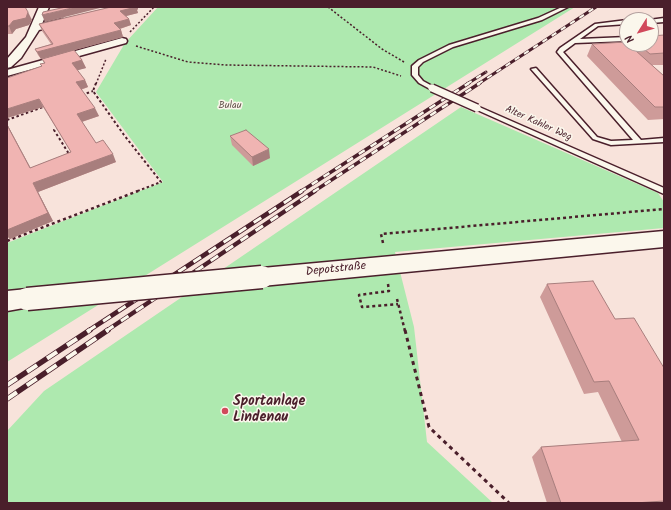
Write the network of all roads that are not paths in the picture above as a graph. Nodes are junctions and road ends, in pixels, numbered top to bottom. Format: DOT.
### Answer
graph roads {
  1 [pos="44,7"];
  2 [pos="566,7"];
  3 [pos="71,19"];
  4 [pos="619,23"];
  5 [pos="36,28"];
  6 [pos="619,39"];
  7 [pos="122,41"];
  8 [pos="573,41"];
  9 [pos="7,65"];
  10 [pos="534,69"];
  11 [pos="7,73"];
  12 [pos="664,140"];
  13 [pos="639,142"];
  14 [pos="664,191"];
  15 [pos="664,239"];
  16 [pos="17,300"];
  1 -- 5 [label="street"];
  2 -- 14 [label="lane, Alter Kahler Weg, bridge"];
  3 -- 5 [label="street"];
  4 -- 8 [label="lane"];
  5 -- 9 [label="street"];
  6 -- 8 [label="lane"];
  7 -- 11 [label="street"];
  8 -- 13 [label="lane"];
  10 -- 13 [label="lane"];
  12 -- 13 [label="lane"];
  15 -- 16 [label="main road, Depotstraße, bridge"];
}
